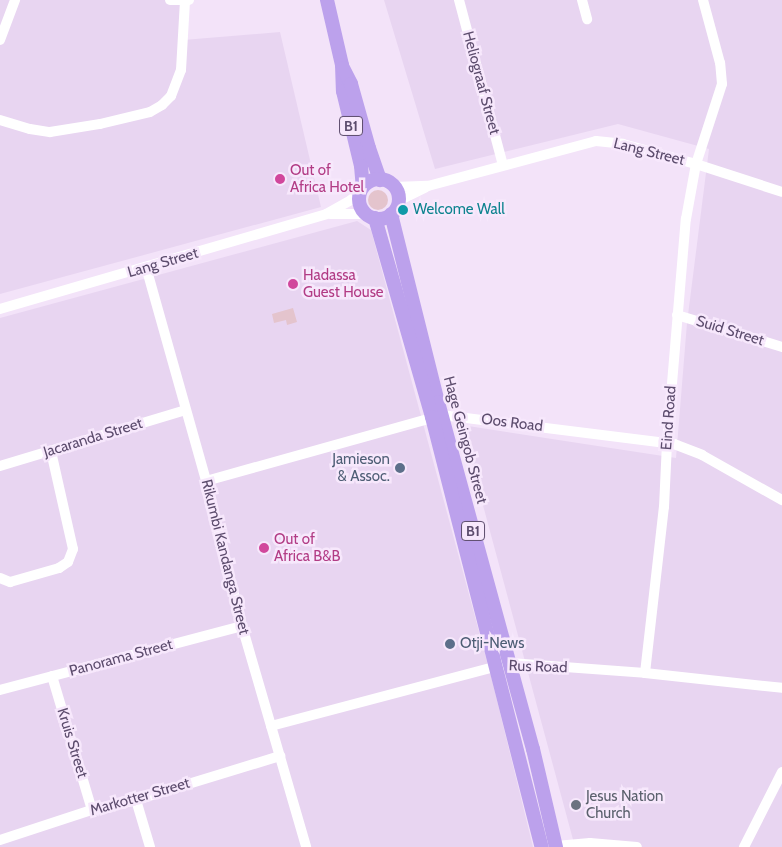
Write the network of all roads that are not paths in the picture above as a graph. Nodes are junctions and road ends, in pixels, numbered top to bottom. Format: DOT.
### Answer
graph roads {
  1 [pos="15,0"];
  2 [pos="170,0"];
  3 [pos="186,0"];
  4 [pos="327,0"];
  5 [pos="459,0"];
  6 [pos="582,0"];
  7 [pos="703,0"];
  8 [pos="587,19"];
  9 [pos="0,40"];
  10 [pos="342,65"];
  11 [pos="0,120"];
  12 [pos="696,164"];
  13 [pos="504,165"];
  14 [pos="380,180"];
  15 [pos="362,189"];
  16 [pos="782,192"];
  17 [pos="396,194"];
  18 [pos="326,214"];
  19 [pos="391,214"];
  20 [pos="370,216"];
  21 [pos="146,267"];
  22 [pos="0,309"];
  23 [pos="677,315"];
  24 [pos="782,347"];
  25 [pos="186,410"];
  26 [pos="437,416"];
  27 [pos="667,443"];
  28 [pos="51,451"];
  29 [pos="0,466"];
  30 [pos="206,481"];
  31 [pos="782,500"];
  32 [pos="0,578"];
  33 [pos="242,626"];
  34 [pos="503,665"];
  35 [pos="645,673"];
  36 [pos="52,676"];
  37 [pos="782,688"];
  38 [pos="0,690"];
  39 [pos="271,726"];
  40 [pos="280,756"];
  41 [pos="782,772"];
  42 [pos="136,800"];
  43 [pos="92,810"];
  44 [pos="0,841"];
  45 [pos="1,847"];
  46 [pos="150,847"];
  47 [pos="306,847"];
  48 [pos="552,847"];
  49 [pos="636,847"];
  50 [pos="744,847"];
  1 -- 9 [label="street"];
  2 -- 3 [label="street"];
  3 -- 11 [label="street"];
  4 -- 10 [label="highway, B1"];
  5 -- 13 [label="street, Heliograaf Street"];
  6 -- 8 [label="street"];
  7 -- 12 [label="street, Eind Road"];
  10 -- 14 [label="highway, B1"];
  10 -- 15 [label="highway, B1"];
  12 -- 13 [label="street, Lang Street"];
  12 -- 16 [label="street, Lang Street"];
  12 -- 23 [label="street, Eind Road"];
  13 -- 17 [label="street, Lang Street"];
  14 -- 15 [label="highway"];
  14 -- 17 [label="highway"];
  15 -- 18 [label="street, Lang Street"];
  15 -- 20 [label="highway, Hage Geingob Street / B1"];
  17 -- 19 [label="highway"];
  18 -- 20 [label="street, Lang Street"];
  18 -- 21 [label="street, Lang Street"];
  19 -- 20 [label="highway"];
  19 -- 26 [label="highway, Hage Geingob Street / B1"];
  20 -- 26 [label="highway, Hage Geingob Street / B1"];
  21 -- 22 [label="street, Lang Street"];
  21 -- 25 [label="street, Rikumbi Kandanga Street"];
  23 -- 24 [label="street, Suid Street"];
  23 -- 27 [label="street, Eind Road"];
  25 -- 28 [label="street, Jacaranda Street"];
  25 -- 30 [label="street, Rikumbi Kandanga Street"];
  26 -- 27 [label="street, Oos Road"];
  26 -- 30 [label="street, Oos Road"];
  26 -- 34 [label="highway, Hage Geingob Street / B1"];
  27 -- 31 [label="street, Oos Road"];
  27 -- 35 [label="street, Eind Road"];
  28 -- 29 [label="street, Jacaranda Street"];
  28 -- 32 [label="street"];
  30 -- 33 [label="street, Rikumbi Kandanga Street"];
  33 -- 36 [label="street, Panorama Street"];
  33 -- 39 [label="street, Rikumbi Kandanga Street"];
  34 -- 35 [label="street, Rus Road"];
  34 -- 39 [label="street, Rus Road"];
  34 -- 48 [label="highway, Hage Geingob Street / B1"];
  35 -- 37 [label="street, Rus Road"];
  36 -- 38 [label="street, Panorama Street"];
  36 -- 43 [label="street, Kruis Street"];
  39 -- 40 [label="street, Rikumbi Kandanga Street"];
  40 -- 42 [label="street, Markotter Street"];
  40 -- 47 [label="street, Rikumbi Kandanga Street"];
  41 -- 50 [label="street"];
  42 -- 43 [label="street, Markotter Street"];
  42 -- 46 [label="street"];
  43 -- 44 [label="street, Markotter Street"];
  44 -- 45 [label="street"];
  48 -- 49 [label="street"];
}
